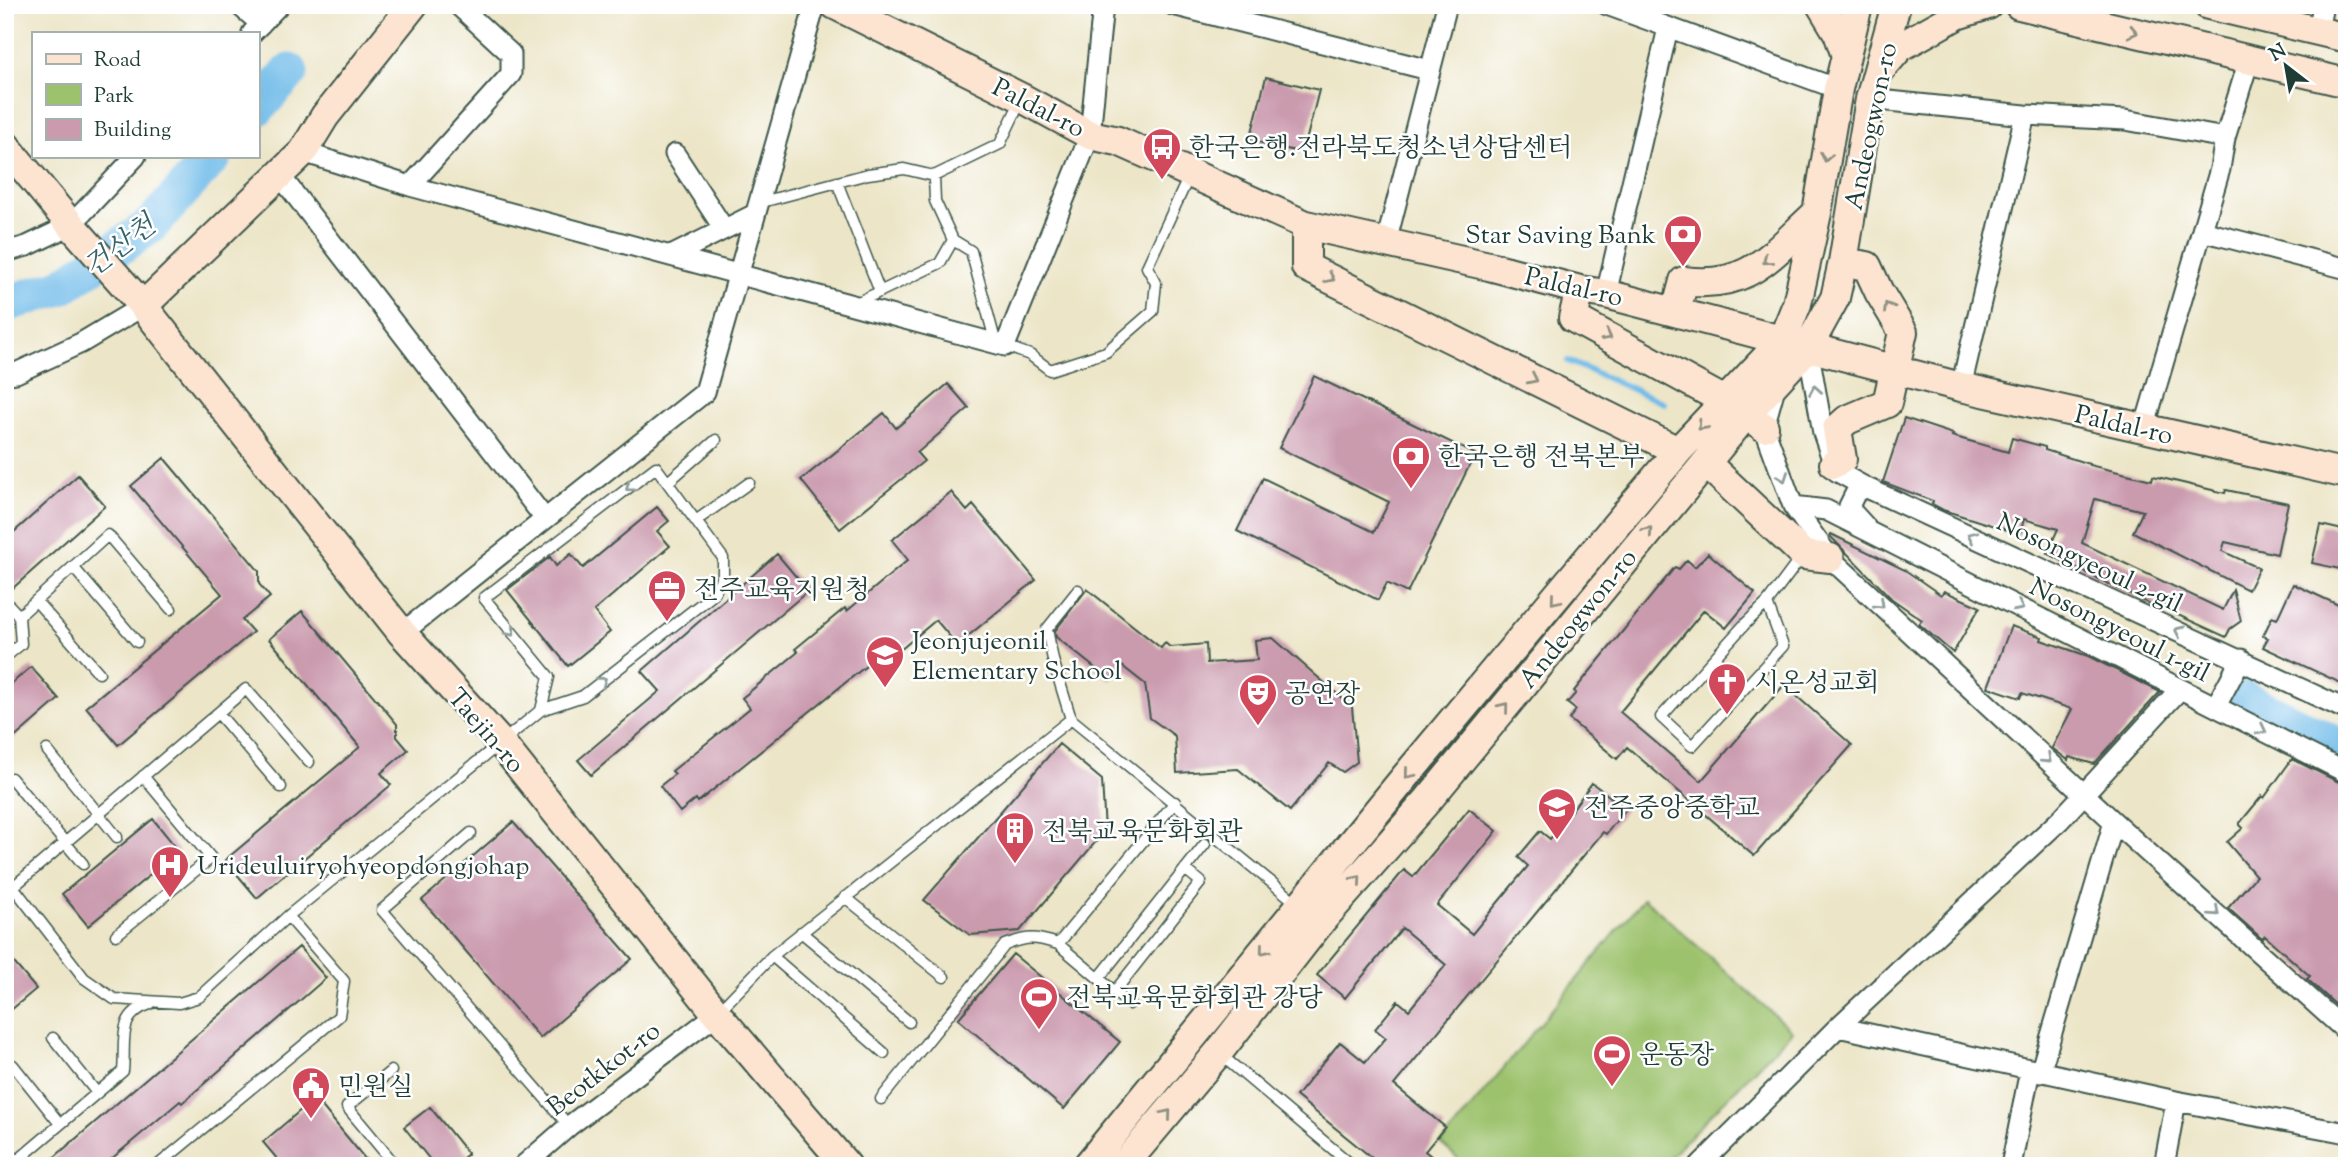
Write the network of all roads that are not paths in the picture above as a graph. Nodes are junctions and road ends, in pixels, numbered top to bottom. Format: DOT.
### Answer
graph roads {
  1 [pos="239,5"];
  2 [pos="279,5"];
  3 [pos="413,5"];
  4 [pos="458,5"];
  5 [pos="814,5"];
  6 [pos="835,5"];
  7 [pos="1103,5"];
  8 [pos="1173,5"];
  9 [pos="1447,5"];
  10 [pos="1607,5"];
  11 [pos="1821,5"];
  12 [pos="1858,5"];
  13 [pos="1896,5"];
  14 [pos="1988,5"];
  15 [pos="2019,5"];
  16 [pos="2208,5"];
  17 [pos="2320,18"];
  18 [pos="1668,28"];
  19 [pos="257,29"];
  20 [pos="2347,38"];
  21 [pos="1846,56"];
  22 [pos="2249,60"];
  23 [pos="1429,70"];
  24 [pos="1880,71"];
  25 [pos="2347,83"];
  26 [pos="1838,89"];
  27 [pos="1022,98"];
  28 [pos="1870,99"];
  29 [pos="2025,115"];
  30 [pos="1090,135"];
  31 [pos="2225,138"];
  32 [pos="5,145"];
  33 [pos="303,152"];
  34 [pos="675,154"];
  35 [pos="134,158"];
  36 [pos="1190,173"];
  37 [pos="279,174"];
  38 [pos="934,176"];
  39 [pos="837,182"];
  40 [pos="410,186"];
  41 [pos="756,209"];
  42 [pos="1817,214"];
  43 [pos="1306,225"];
  44 [pos="724,229"];
  45 [pos="77,231"];
  46 [pos="2202,231"];
  47 [pos="953,240"];
  48 [pos="1386,243"];
  49 [pos="5,252"];
  50 [pos="670,256"];
  51 [pos="1843,262"];
  52 [pos="2347,269"];
  53 [pos="738,274"];
  54 [pos="880,292"];
  55 [pos="1593,292"];
  56 [pos="136,299"];
  57 [pos="852,305"];
  58 [pos="1676,312"];
  59 [pos="1795,344"];
  60 [pos="1000,345"];
  61 [pos="1895,370"];
  62 [pos="5,375"];
  63 [pos="1961,387"];
  64 [pos="1746,414"];
  65 [pos="2144,429"];
  66 [pos="716,440"];
  67 [pos="1678,451"];
  68 [pos="1707,464"];
  69 [pos="1834,464"];
  70 [pos="2347,474"];
  71 [pos="668,482"];
  72 [pos="749,483"];
  73 [pos="1865,488"];
  74 [pos="1793,506"];
  75 [pos="545,519"];
  76 [pos="697,520"];
  77 [pos="1871,532"];
  78 [pos="1817,556"];
  79 [pos="73,567"];
  80 [pos="1078,590"];
  81 [pos="5,601"];
  82 [pos="36,601"];
  83 [pos="1767,603"];
  84 [pos="171,609"];
  85 [pos="19,615"];
  86 [pos="401,633"];
  87 [pos="137,642"];
  88 [pos="5,657"];
  89 [pos="2241,659"];
  90 [pos="99,673"];
  91 [pos="2180,689"];
  92 [pos="2216,706"];
  93 [pos="541,710"];
  94 [pos="2347,710"];
  95 [pos="218,713"];
  96 [pos="1071,719"];
  97 [pos="501,743"];
  98 [pos="47,750"];
  99 [pos="309,762"];
  100 [pos="2347,773"];
  101 [pos="143,776"];
  102 [pos="11,778"];
  103 [pos="281,787"];
  104 [pos="2085,795"];
  105 [pos="1175,802"];
  106 [pos="99,813"];
  107 [pos="2114,822"];
  108 [pos="471,833"];
  109 [pos="117,837"];
  110 [pos="65,843"];
  111 [pos="1205,844"];
  112 [pos="83,864"];
  113 [pos="1185,869"];
  114 [pos="5,876"];
  115 [pos="13,887"];
  116 [pos="845,897"];
  117 [pos="1311,913"];
  118 [pos="288,916"];
  119 [pos="801,932"];
  120 [pos="116,935"];
  121 [pos="1058,944"];
  122 [pos="772,956"];
  123 [pos="944,977"];
  124 [pos="1099,978"];
  125 [pos="1115,991"];
  126 [pos="157,1002"];
  127 [pos="1129,1004"];
  128 [pos="717,1014"];
  129 [pos="909,1022"];
  130 [pos="1838,1027"];
  131 [pos="2347,1032"];
  132 [pos="53,1038"];
  133 [pos="884,1053"];
  134 [pos="1218,1053"];
  135 [pos="13,1065"];
  136 [pos="391,1071"];
  137 [pos="2035,1071"];
  138 [pos="97,1093"];
  139 [pos="881,1099"];
  140 [pos="2176,1101"];
  141 [pos="61,1124"];
  142 [pos="569,1126"];
  143 [pos="2347,1133"];
  144 [pos="5,1148"];
  145 [pos="14,1164"];
  146 [pos="157,1166"];
  147 [pos="396,1166"];
  148 [pos="523,1166"];
  149 [pos="847,1166"];
  150 [pos="1087,1166"];
  151 [pos="1123,1166"];
  152 [pos="1353,1166"];
  153 [pos="1699,1166"];
  154 [pos="2011,1166"];
  155 [pos="2164,1166"];
  1 -- 19 [label="street"];
  2 -- 19 [label="street"];
  3 -- 33 [label="street"];
  4 -- 40 [label="street"];
  5 -- 41 [label="street"];
  6 -- 27 [label="street, Paldal-ro"];
  7 -- 30 [label="street"];
  8 -- 23 [label="street"];
  9 -- 23 [label="street"];
  10 -- 18 [label="street"];
  11 -- 21 [label="street"];
  12 -- 21 [label="street"];
  13 -- 24 [label="street, Andeogwon-ro"];
  14 -- 24 [label="street"];
  15 -- 22 [label="street, one-way"];
  16 -- 17 [label="street"];
  17 -- 20 [label="street"];
  18 -- 26 [label="street"];
  18 -- 55 [label="street"];
  21 -- 26 [label="street"];
  22 -- 25 [label="street"];
  22 -- 31 [label="street"];
  23 -- 48 [label="street"];
  24 -- 28 [label="street, Andeogwon-ro"];
  26 -- 42 [label="street, one-way"];
  27 -- 30 [label="street, Paldal-ro"];
  27 -- 38 [label="lane"];
  28 -- 29 [label="street"];
  28 -- 51 [label="street, Andeogwon-ro"];
  29 -- 31 [label="street"];
  29 -- 63 [label="street"];
  30 -- 36 [label="street, Paldal-ro"];
  30 -- 60 [label="street"];
  31 -- 46 [label="street"];
  32 -- 45 [label="street"];
  33 -- 37 [label="street"];
  33 -- 40 [label="street"];
  34 -- 44 [label="street"];
  35 -- 45 [label="street"];
  36 -- 43 [label="street, Paldal-ro"];
  36 -- 60 [label="lane"];
  37 -- 56 [label="street"];
  37 -- 75 [label="street"];
  38 -- 39 [label="lane"];
  38 -- 47 [label="lane"];
  39 -- 41 [label="lane"];
  39 -- 54 [label="lane"];
  40 -- 50 [label="street"];
  41 -- 44 [label="street"];
  41 -- 53 [label="street"];
  42 -- 58 [label="street, one-way"];
  42 -- 59 [label="street"];
  43 -- 48 [label="street, Paldal-ro"];
  43 -- 67 [label="street, one-way"];
  44 -- 50 [label="street"];
  45 -- 49 [label="street"];
  45 -- 56 [label="street, Taejin-ro"];
  46 -- 52 [label="street"];
  46 -- 65 [label="street"];
  47 -- 54 [label="lane"];
  47 -- 60 [label="lane"];
  48 -- 55 [label="street, Paldal-ro"];
  50 -- 53 [label="street"];
  51 -- 59 [label="street, Andeogwon-ro"];
  61 -- 51 [label="street, one-way"];
  53 -- 57 [label="street"];
  53 -- 75 [label="street"];
  54 -- 57 [label="lane"];
  55 -- 58 [label="street, Paldal-ro"];
  55 -- 64 [label="street, one-way"];
  56 -- 62 [label="street"];
  56 -- 86 [label="street, Taejin-ro"];
  57 -- 60 [label="street"];
  58 -- 59 [label="street, Paldal-ro"];
  59 -- 61 [label="street, Paldal-ro"];
  59 -- 64 [label="street, Andeogwon-ro"];
  59 -- 64 [label="street, Andeogwon-ro"];
  69 -- 59 [label="street, one-way"];
  61 -- 63 [label="street, Paldal-ro"];
  61 -- 69 [label="street"];
  63 -- 65 [label="street, Paldal-ro"];
  64 -- 67 [label="street, Andeogwon-ro, one-way"];
  64 -- 68 [label="street, Andeogwon-ro"];
  64 -- 74 [label="street, one-way"];
  65 -- 70 [label="street, Paldal-ro"];
  66 -- 71 [label="lane"];
  67 -- 117 [label="street, Andeogwon-ro, one-way"];
  68 -- 78 [label="street"];
  117 -- 68 [label="street, Andeogwon-ro, one-way"];
  69 -- 73 [label="street, Nosongyeoul 2-gil"];
  71 -- 76 [label="lane"];
  71 -- 93 [label="lane, one-way"];
  72 -- 76 [label="lane"];
  73 -- 77 [label="street"];
  89 -- 73 [label="street, Nosongyeoul 2-gil, one-way"];
  74 -- 77 [label="street, Nosongyeoul 1-gil"];
  74 -- 78 [label="street"];
  75 -- 86 [label="street"];
  93 -- 76 [label="lane, one-way"];
  77 -- 91 [label="street, Nosongyeoul 1-gil, one-way"];
  78 -- 83 [label="lane"];
  78 -- 104 [label="street, one-way"];
  79 -- 82 [label="lane"];
  79 -- 84 [label="lane"];
  79 -- 87 [label="lane"];
  80 -- 96 [label="lane"];
  81 -- 85 [label="lane"];
  82 -- 85 [label="lane"];
  82 -- 90 [label="lane"];
  83 -- 83 [label="lane"];
  85 -- 88 [label="lane"];
  86 -- 97 [label="street, Taejin-ro"];
  89 -- 92 [label="street"];
  89 -- 94 [label="street, Nosongyeoul 2-gil"];
  91 -- 92 [label="street, Nosongyeoul 1-gil"];
  91 -- 104 [label="street"];
  92 -- 100 [label="street, Nosongyeoul 1-gil, one-way"];
  93 -- 97 [label="lane"];
  95 -- 99 [label="lane"];
  95 -- 101 [label="lane"];
  95 -- 103 [label="lane"];
  96 -- 105 [label="lane"];
  96 -- 116 [label="lane"];
  97 -- 118 [label="lane"];
  97 -- 128 [label="street, Taejin-ro"];
  98 -- 106 [label="lane"];
  101 -- 106 [label="lane"];
  101 -- 120 [label="lane"];
  102 -- 110 [label="lane"];
  104 -- 107 [label="street"];
  104 -- 130 [label="street"];
  105 -- 117 [label="lane"];
  105 -- 121 [label="lane"];
  106 -- 109 [label="lane"];
  106 -- 110 [label="lane"];
  107 -- 131 [label="street, one-way"];
  107 -- 137 [label="street"];
  108 -- 142 [label="lane"];
  110 -- 112 [label="lane"];
  110 -- 115 [label="lane"];
  111 -- 113 [label="lane"];
  113 -- 124 [label="lane"];
  113 -- 125 [label="lane"];
  114 -- 115 [label="lane"];
  115 -- 126 [label="lane"];
  116 -- 119 [label="lane"];
  116 -- 123 [label="lane"];
  117 -- 134 [label="street, Andeogwon-ro"];
  117 -- 150 [label="street, Andeogwon-ro, one-way"];
  118 -- 126 [label="lane"];
  118 -- 146 [label="lane"];
  119 -- 122 [label="lane"];
  119 -- 129 [label="lane"];
  121 -- 124 [label="lane"];
  121 -- 139 [label="lane"];
  122 -- 128 [label="lane"];
  122 -- 133 [label="lane"];
  124 -- 125 [label="lane"];
  125 -- 127 [label="lane"];
  126 -- 138 [label="lane"];
  128 -- 142 [label="street, Beotkkot-ro"];
  128 -- 149 [label="street, Taejin-ro"];
  130 -- 137 [label="street"];
  130 -- 153 [label="street"];
  132 -- 138 [label="lane"];
  151 -- 134 [label="street, Andeogwon-ro, one-way"];
  134 -- 152 [label="lane"];
  135 -- 141 [label="lane"];
  136 -- 147 [label="lane"];
  137 -- 140 [label="street"];
  137 -- 154 [label="street"];
  138 -- 141 [label="lane"];
  140 -- 143 [label="street"];
  140 -- 155 [label="street"];
  141 -- 145 [label="lane"];
  142 -- 148 [label="street, Beotkkot-ro"];
  144 -- 145 [label="lane"];
}
